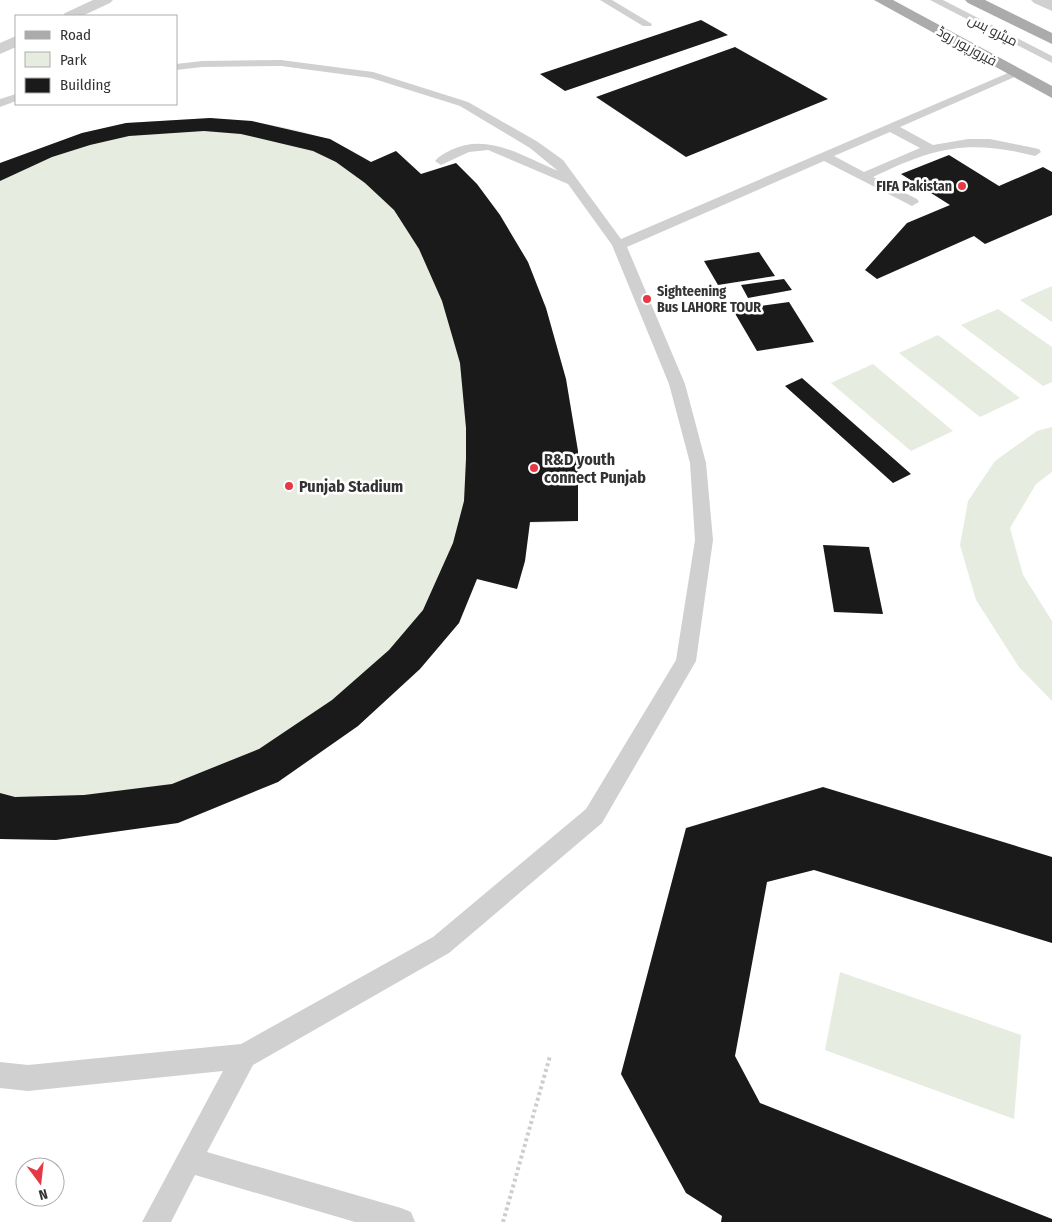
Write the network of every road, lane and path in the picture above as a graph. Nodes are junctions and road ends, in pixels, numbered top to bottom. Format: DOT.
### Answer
graph roads {
  1 [pos="105,0"];
  2 [pos="605,0"];
  3 [pos="882,0"];
  4 [pos="935,0"];
  5 [pos="973,0"];
  6 [pos="1040,0"];
  7 [pos="1052,6"];
  8 [pos="72,15"];
  9 [pos="647,24"];
  10 [pos="1052,39"];
  11 [pos="15,42"];
  12 [pos="0,49"];
  13 [pos="1052,60"];
  14 [pos="178,67"];
  15 [pos="1015,73"];
  16 [pos="1052,93"];
  17 [pos="15,97"];
  18 [pos="0,104"];
  19 [pos="890,128"];
  20 [pos="929,148"];
  21 [pos="1034,152"];
  22 [pos="824,156"];
  23 [pos="441,161"];
  24 [pos="864,177"];
  25 [pos="575,182"];
  26 [pos="912,202"];
  27 [pos="619,245"];
  28 [pos="244,1056"];
  29 [pos="550,1056"];
  30 [pos="0,1075"];
  31 [pos="188,1160"];
  32 [pos="156,1222"];
  33 [pos="400,1222"];
  34 [pos="503,1222"];
  1 -- 8 [label="street"];
  2 -- 9 [label="lane"];
  3 -- 15 [label="main road, فیروزپور روڈ"];
  4 -- 13 [label="lane, میٹرو بس"];
  5 -- 10 [label="main road"];
  6 -- 7 [label="street"];
  11 -- 12 [label="street"];
  14 -- 25 [label="lane"];
  15 -- 16 [label="main road, فیروزپور روڈ"];
  15 -- 19 [label="lane"];
  17 -- 18 [label="lane"];
  19 -- 20 [label="lane"];
  19 -- 22 [label="lane"];
  20 -- 21 [label="lane"];
  20 -- 24 [label="lane"];
  22 -- 24 [label="lane"];
  22 -- 27 [label="lane"];
  23 -- 25 [label="lane"];
  24 -- 26 [label="lane"];
  25 -- 27 [label="lane"];
  27 -- 28 [label="lane"];
  28 -- 30 [label="lane"];
  28 -- 31 [label="lane"];
  29 -- 34 [label="path"];
  31 -- 32 [label="lane"];
  31 -- 33 [label="lane"];
}
